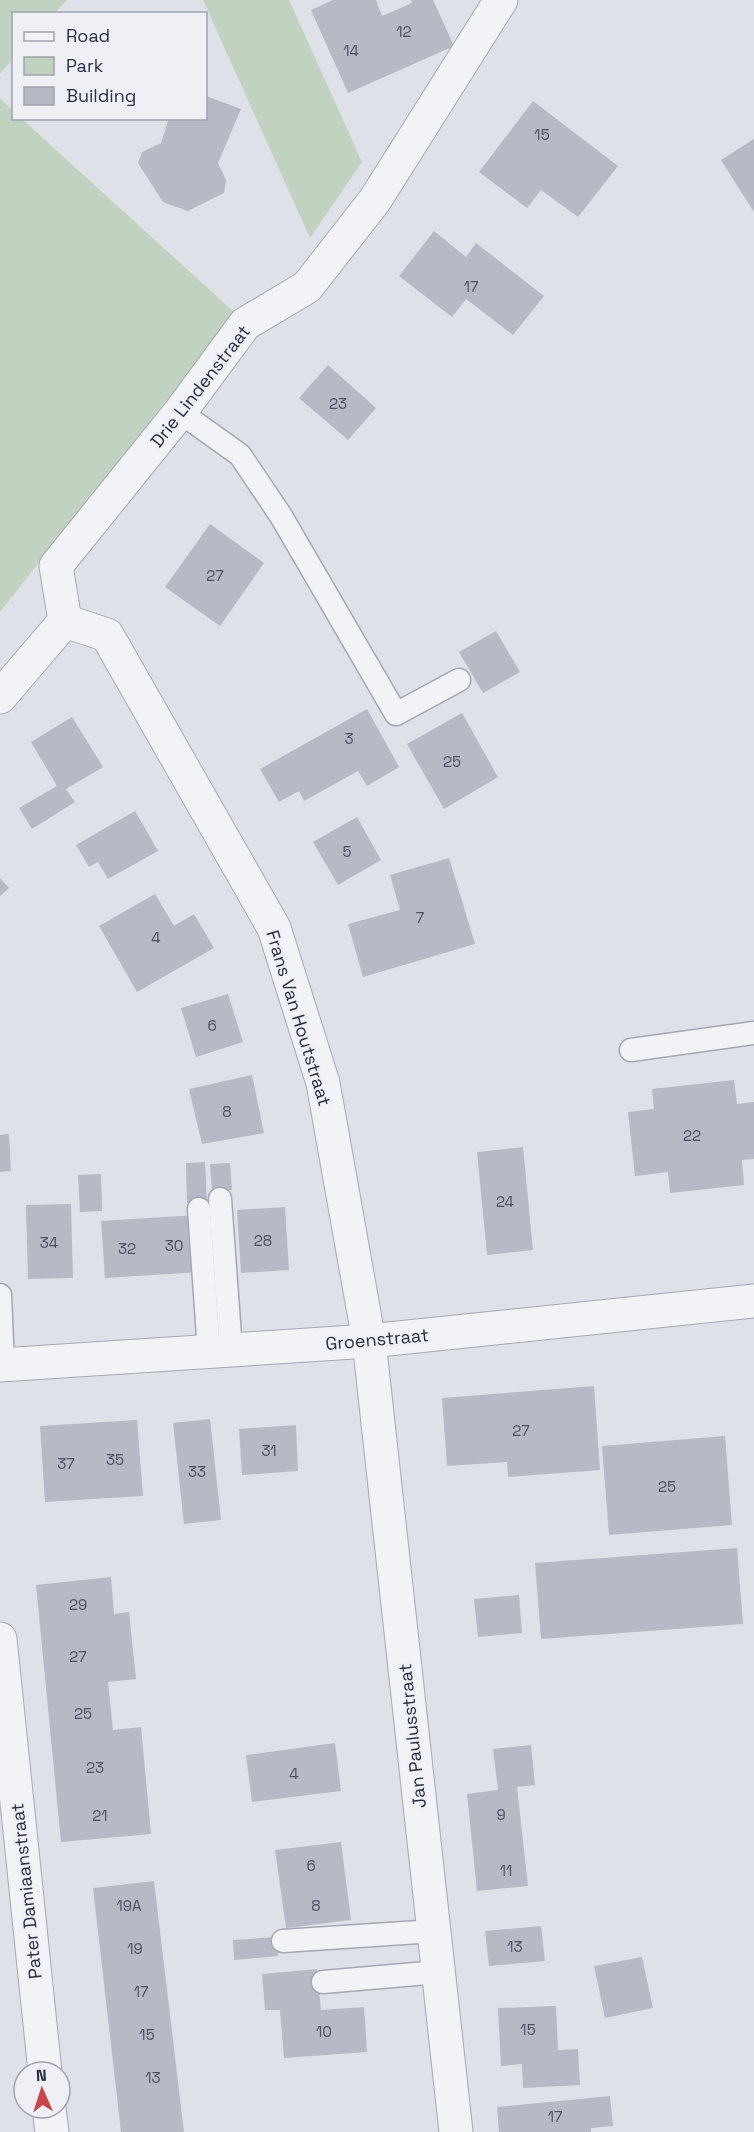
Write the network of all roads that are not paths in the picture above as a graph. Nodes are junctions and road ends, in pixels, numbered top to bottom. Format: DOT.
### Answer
graph roads {
  1 [pos="501,0"];
  2 [pos="180,412"];
  3 [pos="65,621"];
  4 [pos="459,680"];
  5 [pos="0,698"];
  6 [pos="754,1033"];
  7 [pos="632,1050"];
  8 [pos="220,1199"];
  9 [pos="199,1209"];
  10 [pos="0,1295"];
  11 [pos="754,1301"];
  12 [pos="369,1341"];
  13 [pos="220,1351"];
  14 [pos="1,1365"];
  15 [pos="0,1639"];
  16 [pos="434,1931"];
  17 [pos="283,1941"];
  18 [pos="439,1972"];
  19 [pos="323,1982"];
  20 [pos="44,2060"];
  21 [pos="456,2132"];
  1 -- 2 [label="street, Drie Lindenstraat"];
  2 -- 3 [label="street, Drie Lindenstraat"];
  2 -- 4 [label="lane"];
  3 -- 5 [label="street"];
  3 -- 12 [label="street, Frans Van Houtstraat"];
  6 -- 7 [label="lane"];
  8 -- 13 [label="lane"];
  9 -- 13 [label="lane"];
  10 -- 14 [label="lane"];
  11 -- 12 [label="street, Groenstraat"];
  12 -- 13 [label="street, Groenstraat"];
  12 -- 16 [label="street, Jan Paulusstraat"];
  13 -- 14 [label="street, Groenstraat"];
  15 -- 20 [label="street, Pater Damiaanstraat"];
  16 -- 17 [label="lane"];
  16 -- 18 [label="street, Jan Paulusstraat"];
  18 -- 19 [label="lane"];
  18 -- 21 [label="street, Jan Paulusstraat"];
}
